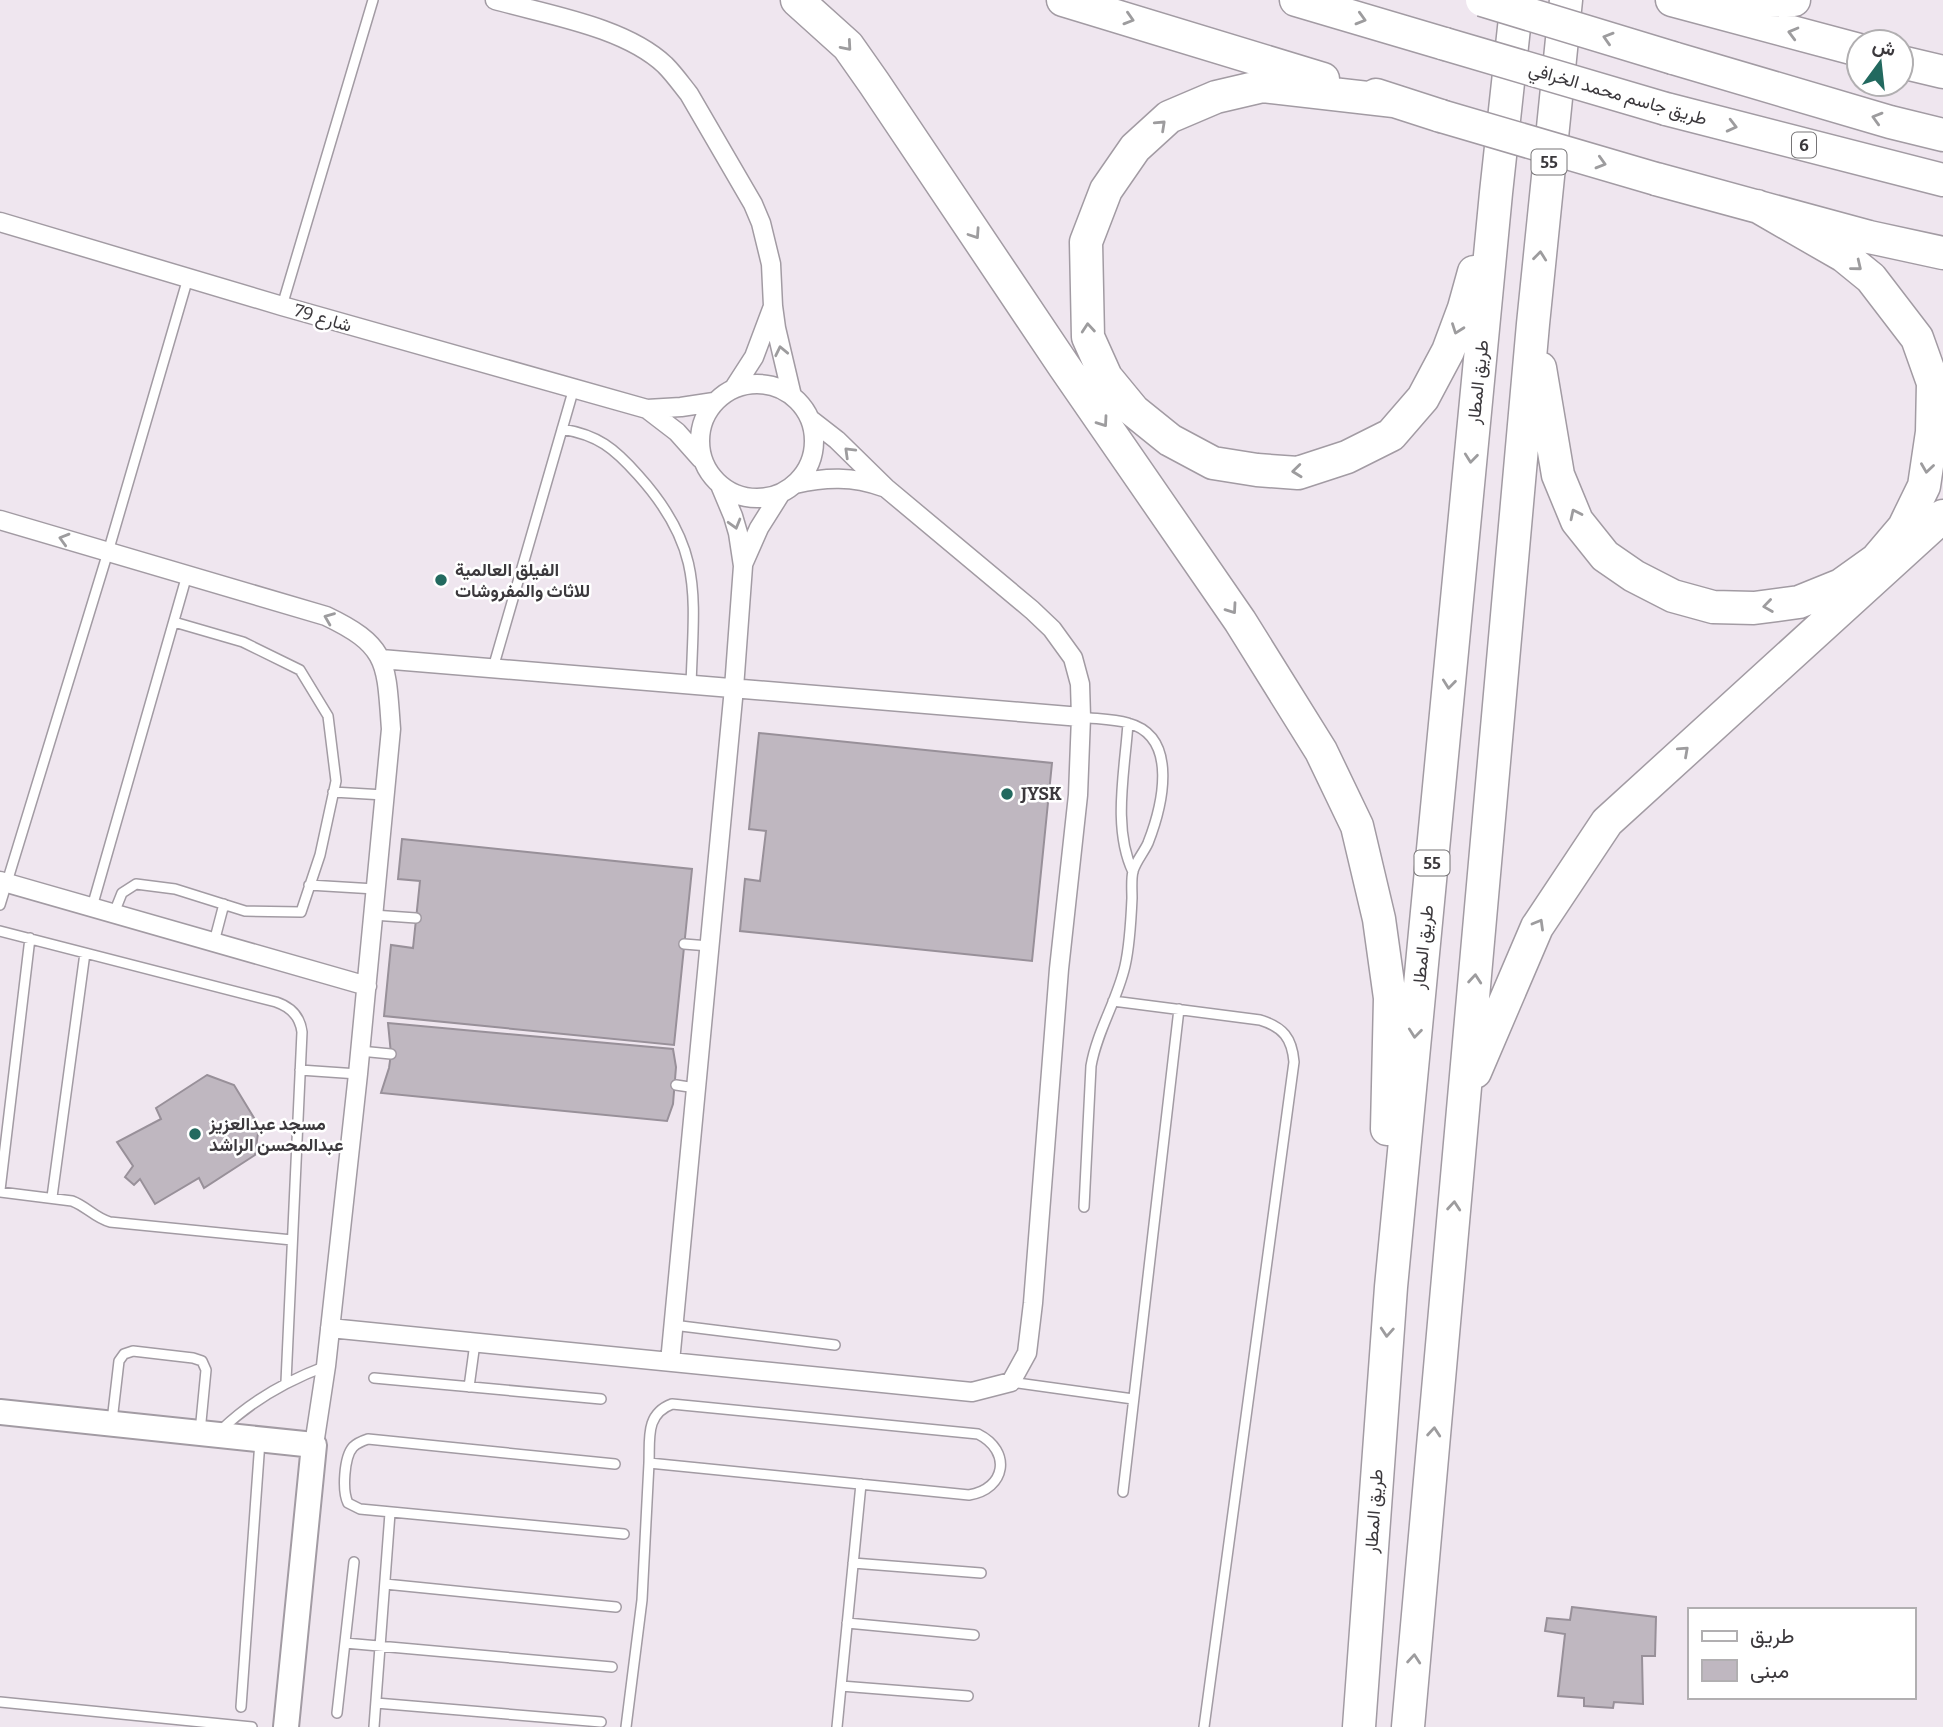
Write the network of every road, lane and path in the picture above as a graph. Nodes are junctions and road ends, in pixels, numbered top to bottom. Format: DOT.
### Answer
graph roads {
  1 [pos="373,0"];
  2 [pos="495,0"];
  3 [pos="797,0"];
  4 [pos="1063,0"];
  5 [pos="1296,0"];
  6 [pos="1482,0"];
  7 [pos="1517,0"];
  8 [pos="1566,0"];
  9 [pos="1794,0"];
  10 [pos="1676,1"];
  11 [pos="1845,46"];
  12 [pos="1915,65"];
  13 [pos="1943,72"];
  14 [pos="1394,101"];
  15 [pos="1943,135"];
  16 [pos="1943,180"];
  17 [pos="1496,193"];
  18 [pos="1757,206"];
  19 [pos="0,222"];
  20 [pos="1943,253"];
  21 [pos="188,278"];
  22 [pos="282,306"];
  23 [pos="773,306"];
  24 [pos="1533,324"];
  25 [pos="574,388"];
  26 [pos="734,388"];
  27 [pos="792,396"];
  28 [pos="714,402"];
  29 [pos="648,409"];
  30 [pos="810,419"];
  31 [pos="562,429"];
  32 [pos="702,461"];
  33 [pos="720,485"];
  34 [pos="886,488"];
  35 [pos="788,489"];
  36 [pos="1943,516"];
  37 [pos="0,520"];
  38 [pos="108,552"];
  39 [pos="743,566"];
  40 [pos="187,575"];
  41 [pos="174,622"];
  42 [pos="381,659"];
  43 [pos="494,668"];
  44 [pos="691,685"];
  45 [pos="734,688"];
  46 [pos="1081,717"];
  47 [pos="1128,723"];
  48 [pos="333,792"];
  49 [pos="384,795"];
  50 [pos="1133,872"];
  51 [pos="3,881"];
  52 [pos="309,886"];
  53 [pos="375,890"];
  54 [pos="224,904"];
  55 [pos="0,905"];
  56 [pos="92,907"];
  57 [pos="114,913"];
  58 [pos="373,915"];
  59 [pos="416,918"];
  60 [pos="0,931"];
  61 [pos="30,938"];
  62 [pos="214,942"];
  63 [pos="684,944"];
  64 [pos="709,946"];
  65 [pos="85,953"];
  66 [pos="366,986"];
  67 [pos="1113,1001"];
  68 [pos="1179,1009"];
  69 [pos="360,1051"];
  70 [pos="391,1054"];
  71 [pos="300,1070"];
  72 [pos="358,1074"];
  73 [pos="676,1085"];
  74 [pos="696,1088"];
  75 [pos="1464,1099"];
  76 [pos="0,1191"];
  77 [pos="52,1198"];
  78 [pos="1084,1207"];
  79 [pos="292,1240"];
  80 [pos="1391,1287"];
  81 [pos="673,1325"];
  82 [pos="330,1328"];
  83 [pos="474,1343"];
  84 [pos="835,1345"];
  85 [pos="670,1362"];
  86 [pos="326,1366"];
  87 [pos="374,1378"];
  88 [pos="286,1382"];
  89 [pos="1011,1382"];
  90 [pos="469,1387"];
  91 [pos="601,1399"];
  92 [pos="1133,1399"];
  93 [pos="0,1412"];
  94 [pos="112,1424"];
  95 [pos="208,1434"];
  96 [pos="260,1440"];
  97 [pos="313,1445"];
  98 [pos="649,1463"];
  99 [pos="615,1464"];
  100 [pos="861,1484"];
  101 [pos="1122,1492"];
  102 [pos="390,1513"];
  103 [pos="624,1534"];
  104 [pos="355,1562"];
  105 [pos="853,1563"];
  106 [pos="981,1573"];
  107 [pos="385,1584"];
  108 [pos="616,1606"];
  109 [pos="847,1623"];
  110 [pos="974,1635"];
  111 [pos="345,1643"];
  112 [pos="381,1646"];
  113 [pos="612,1667"];
  114 [pos="841,1686"];
  115 [pos="968,1696"];
  116 [pos="0,1702"];
  117 [pos="376,1703"];
  118 [pos="240,1707"];
  119 [pos="337,1713"];
  120 [pos="601,1722"];
  121 [pos="252,1727"];
  122 [pos="286,1727"];
  123 [pos="374,1727"];
  124 [pos="626,1727"];
  125 [pos="837,1727"];
  126 [pos="1204,1727"];
  127 [pos="1359,1727"];
  128 [pos="1408,1727"];
  1 -- 22 [label="lane"];
  2 -- 23 [label="street"];
  3 -- 80 [label="highway, one-way"];
  4 -- 14 [label="highway, one-way"];
  5 -- 16 [label="highway, طريق جاسم محمد الخرافي / 6, one-way, bridge"];
  15 -- 6 [label="highway, one-way, bridge"];
  7 -- 17 [label="highway, طريق المطار / 55"];
  24 -- 8 [label="highway, 55, one-way"];
  9 -- 10 [label="highway"];
  11 -- 10 [label="highway, one-way"];
  12 -- 13 [label="highway"];
  17 -- 14 [label="highway, one-way"];
  14 -- 18 [label="highway, one-way, bridge"];
  17 -- 80 [label="highway, طريق المطار / 55, one-way"];
  18 -- 20 [label="highway"];
  18 -- 24 [label="highway, one-way"];
  19 -- 21 [label="street, شارع 79"];
  21 -- 22 [label="street, شارع 79"];
  21 -- 38 [label="lane"];
  22 -- 25 [label="street, شارع 79"];
  23 -- 26 [label="street"];
  27 -- 23 [label="street, one-way"];
  75 -- 24 [label="highway, 55, one-way"];
  25 -- 29 [label="street, شارع 79"];
  25 -- 31 [label="lane"];
  26 -- 27 [label="street"];
  26 -- 28 [label="street"];
  27 -- 30 [label="street"];
  28 -- 29 [label="street, شارع 79"];
  28 -- 32 [label="street"];
  29 -- 32 [label="street, شارع 79"];
  34 -- 30 [label="street, one-way"];
  30 -- 35 [label="street"];
  31 -- 43 [label="lane"];
  31 -- 44 [label="lane"];
  32 -- 33 [label="street"];
  33 -- 35 [label="street"];
  33 -- 39 [label="street, one-way"];
  34 -- 35 [label="street"];
  34 -- 46 [label="street"];
  35 -- 39 [label="street"];
  75 -- 36 [label="highway, one-way"];
  38 -- 37 [label="street, one-way"];
  38 -- 40 [label="street"];
  38 -- 51 [label="lane"];
  39 -- 45 [label="street"];
  40 -- 41 [label="lane"];
  42 -- 40 [label="street, one-way"];
  41 -- 48 [label="lane"];
  41 -- 56 [label="lane"];
  42 -- 43 [label="street"];
  42 -- 49 [label="street"];
  43 -- 44 [label="street"];
  44 -- 45 [label="street"];
  45 -- 46 [label="street"];
  45 -- 64 [label="street"];
  46 -- 47 [label="lane"];
  46 -- 89 [label="street"];
  47 -- 50 [label="lane"];
  47 -- 50 [label="lane"];
  48 -- 49 [label="lane"];
  48 -- 52 [label="lane"];
  49 -- 53 [label="street"];
  50 -- 67 [label="lane"];
  51 -- 55 [label="lane"];
  51 -- 56 [label="street"];
  52 -- 53 [label="lane"];
  52 -- 54 [label="lane"];
  53 -- 58 [label="street"];
  54 -- 57 [label="lane"];
  54 -- 62 [label="lane"];
  56 -- 57 [label="street"];
  57 -- 62 [label="street"];
  58 -- 59 [label="lane"];
  58 -- 66 [label="street"];
  60 -- 61 [label="lane"];
  61 -- 65 [label="lane"];
  61 -- 76 [label="lane"];
  62 -- 66 [label="street"];
  63 -- 64 [label="lane"];
  64 -- 74 [label="street"];
  65 -- 71 [label="lane"];
  65 -- 77 [label="lane"];
  66 -- 69 [label="street"];
  67 -- 68 [label="lane"];
  67 -- 78 [label="lane"];
  68 -- 92 [label="lane"];
  68 -- 126 [label="lane"];
  69 -- 70 [label="lane"];
  69 -- 72 [label="street"];
  71 -- 72 [label="lane"];
  71 -- 79 [label="lane"];
  72 -- 82 [label="street"];
  73 -- 74 [label="lane"];
  74 -- 81 [label="street"];
  128 -- 75 [label="highway, 55, one-way"];
  76 -- 77 [label="lane"];
  77 -- 79 [label="lane"];
  79 -- 88 [label="lane"];
  80 -- 127 [label="highway, طريق المطار / 55, one-way"];
  81 -- 84 [label="lane"];
  81 -- 85 [label="street"];
  82 -- 83 [label="street"];
  82 -- 86 [label="street"];
  83 -- 85 [label="street"];
  83 -- 90 [label="lane"];
  85 -- 89 [label="street"];
  86 -- 88 [label="lane"];
  86 -- 97 [label="street"];
  87 -- 90 [label="lane"];
  88 -- 95 [label="lane"];
  89 -- 92 [label="lane"];
  90 -- 91 [label="lane"];
  92 -- 101 [label="lane"];
  93 -- 94 [label="street"];
  94 -- 95 [label="street"];
  94 -- 95 [label="lane"];
  95 -- 96 [label="street"];
  96 -- 97 [label="street"];
  96 -- 118 [label="lane"];
  97 -- 122 [label="street"];
  98 -- 100 [label="lane"];
  98 -- 100 [label="lane"];
  98 -- 124 [label="lane"];
  99 -- 102 [label="lane"];
  100 -- 105 [label="lane"];
  102 -- 103 [label="lane"];
  102 -- 107 [label="lane"];
  104 -- 111 [label="lane"];
  105 -- 106 [label="lane"];
  105 -- 109 [label="lane"];
  107 -- 108 [label="lane"];
  107 -- 112 [label="lane"];
  109 -- 110 [label="lane"];
  109 -- 114 [label="lane"];
  111 -- 112 [label="lane"];
  111 -- 119 [label="lane"];
  112 -- 113 [label="lane"];
  112 -- 117 [label="lane"];
  114 -- 115 [label="lane"];
  114 -- 125 [label="lane"];
  116 -- 121 [label="lane"];
  117 -- 120 [label="lane"];
  117 -- 123 [label="lane"];
}
